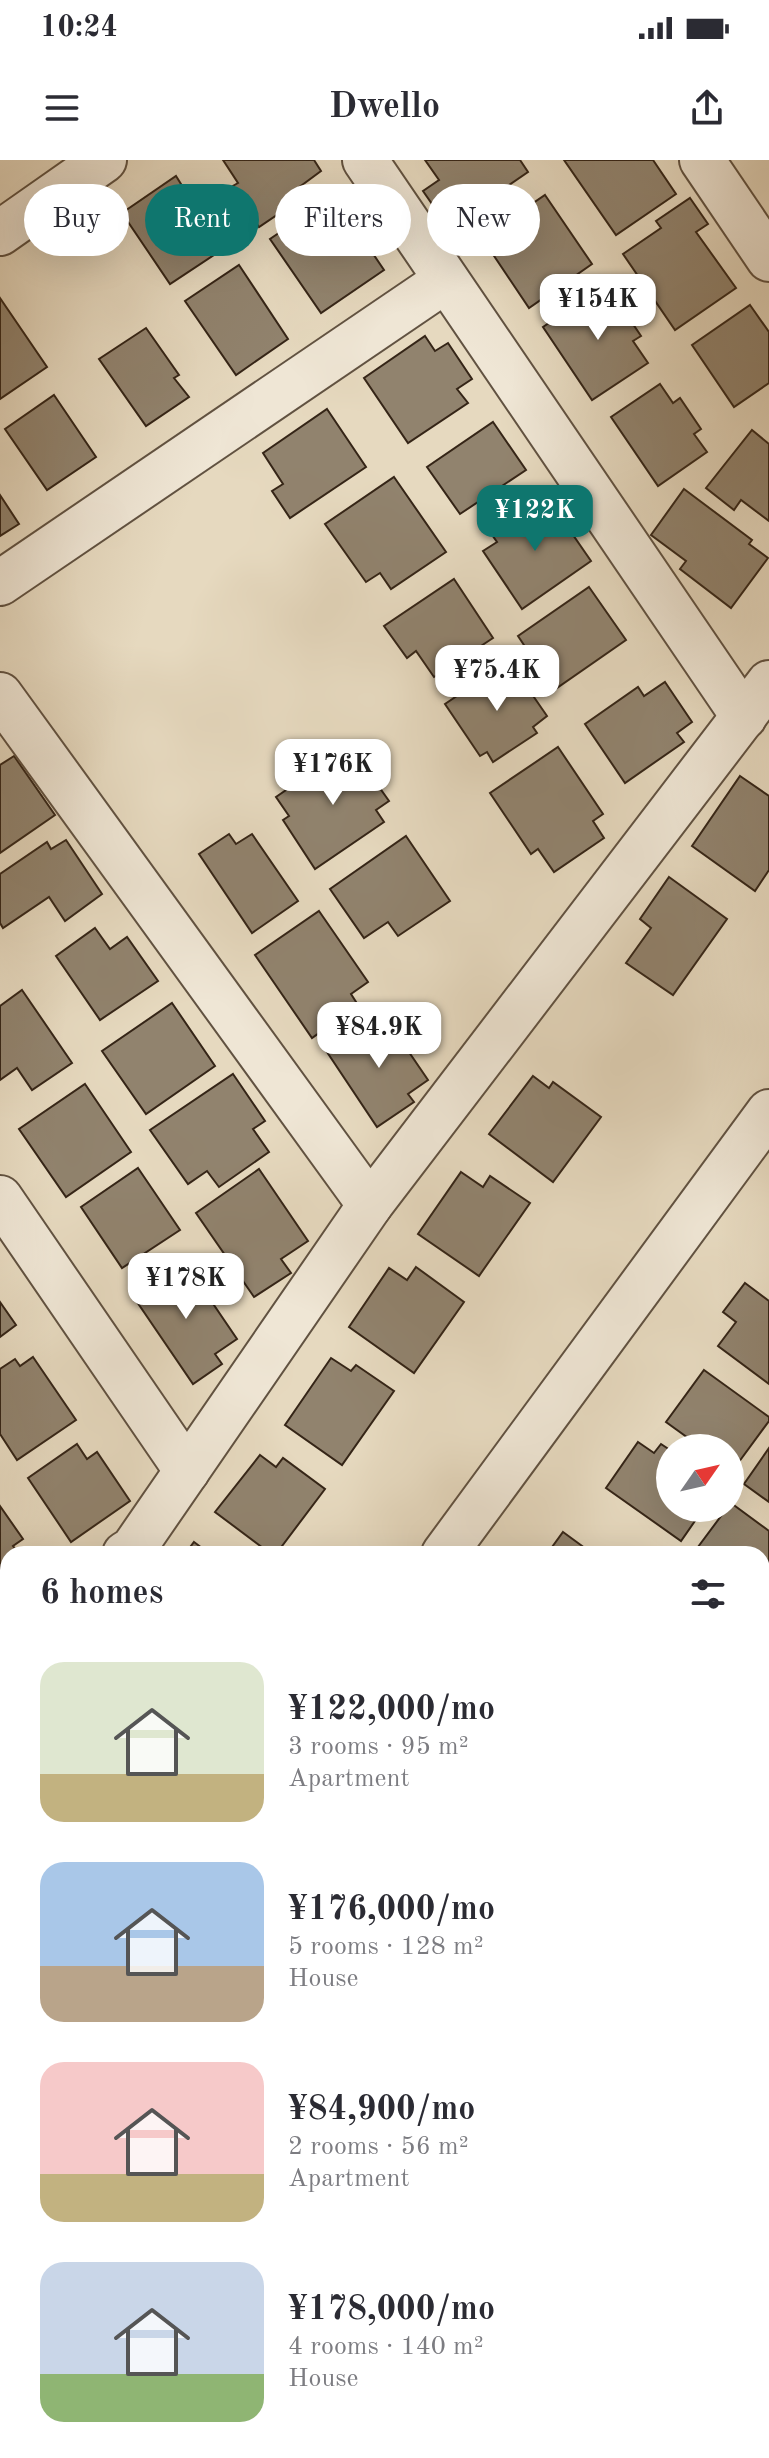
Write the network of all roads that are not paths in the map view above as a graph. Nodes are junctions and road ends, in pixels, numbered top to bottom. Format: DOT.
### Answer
graph roads {
  1 [pos="104,160"];
  2 [pos="365,160"];
  3 [pos="702,160"];
  4 [pos="56,173"];
  5 [pos="0,233"];
  6 [pos="769,259"];
  7 [pos="446,280"];
  8 [pos="0,583"];
  9 [pos="0,695"];
  10 [pos="757,700"];
  11 [pos="769,1112"];
  12 [pos="0,1198"];
  13 [pos="370,1205"];
  14 [pos="187,1471"];
  15 [pos="135,1546"];
  16 [pos="450,1546"];
  1 -- 4 [label="street"];
  2 -- 7 [label="street"];
  3 -- 6 [label="street"];
  4 -- 5 [label="street"];
  7 -- 8 [label="street"];
  7 -- 10 [label="street"];
  9 -- 13 [label="street"];
  10 -- 13 [label="street"];
  11 -- 16 [label="street"];
  12 -- 14 [label="street"];
  13 -- 14 [label="street"];
  14 -- 15 [label="street"];
}
